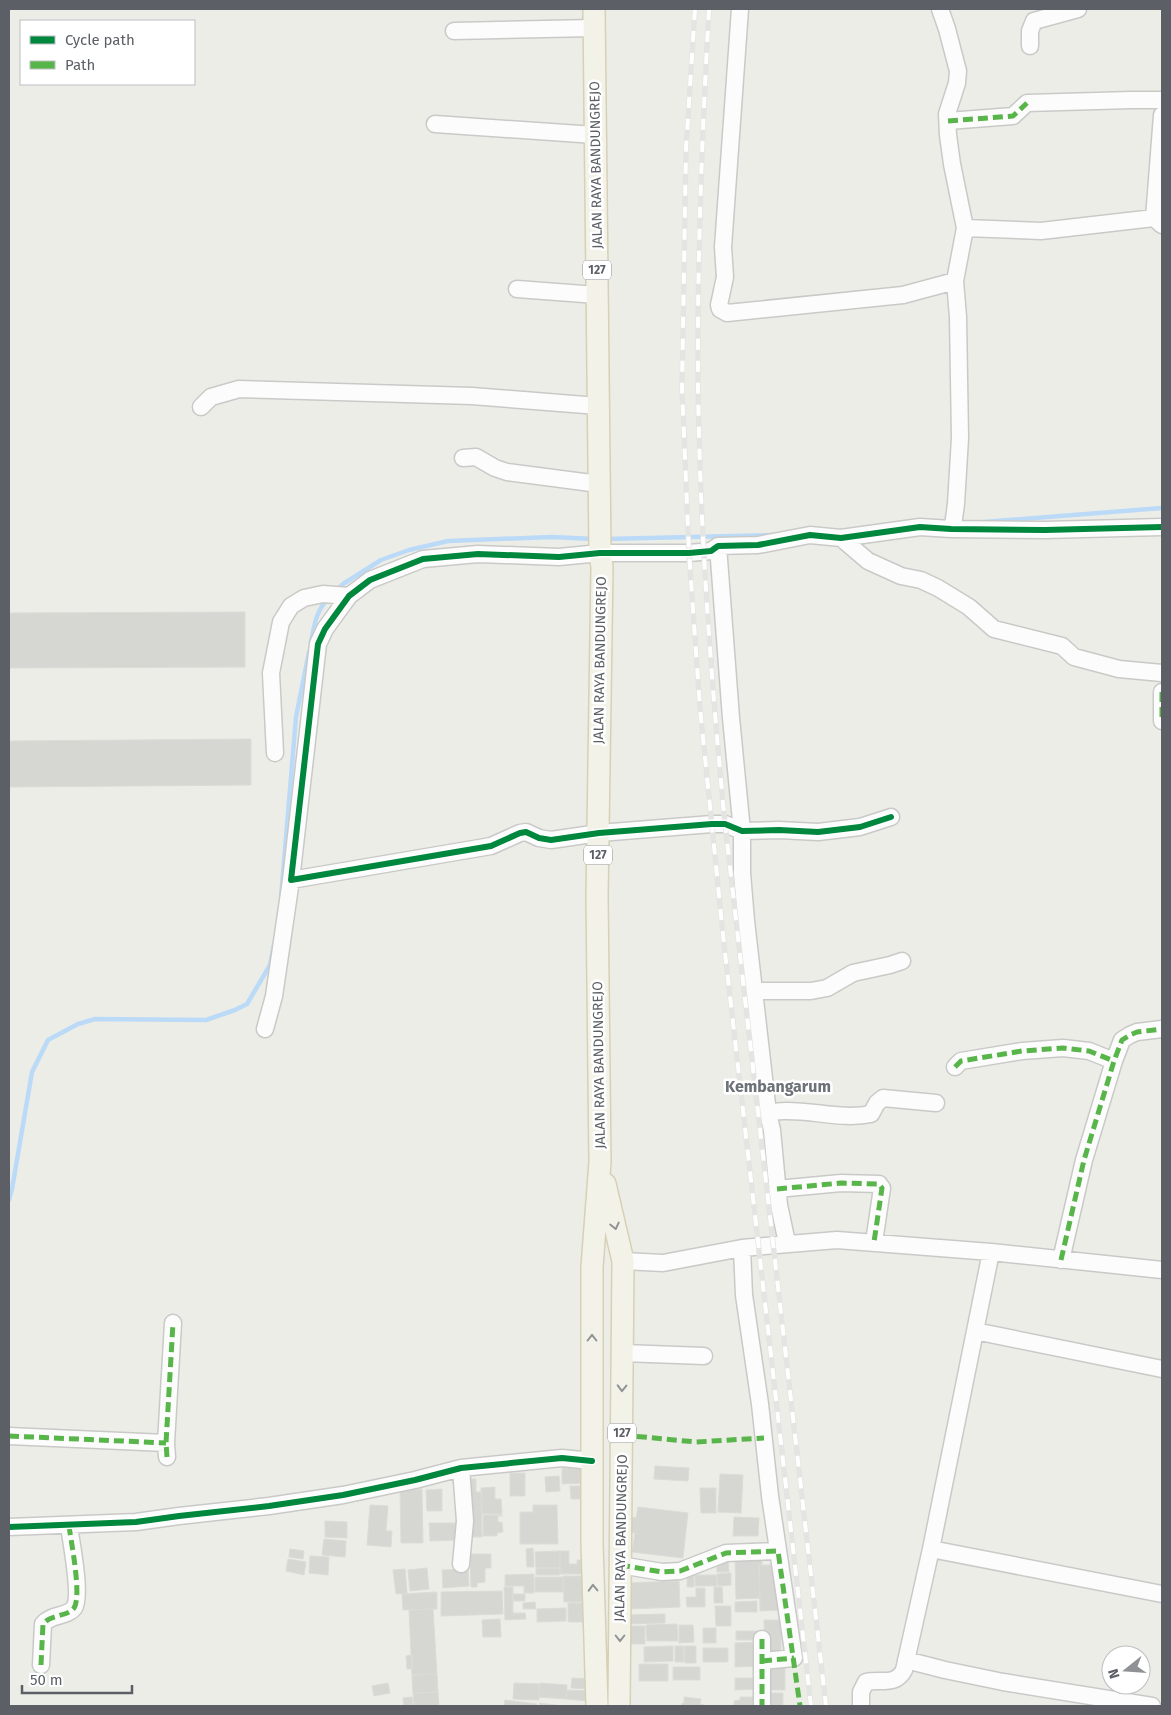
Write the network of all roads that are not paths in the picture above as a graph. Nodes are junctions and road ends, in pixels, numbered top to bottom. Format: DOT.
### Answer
graph roads {
  1 [pos="740,9"];
  2 [pos="940,9"];
  3 [pos="1078,9"];
  4 [pos="594,18"];
  5 [pos="454,31"];
  6 [pos="1030,46"];
  7 [pos="1162,100"];
  8 [pos="1162,115"];
  9 [pos="948,122"];
  10 [pos="435,124"];
  11 [pos="595,135"];
  12 [pos="1161,148"];
  13 [pos="1158,221"];
  14 [pos="965,228"];
  15 [pos="955,281"];
  16 [pos="517,289"];
  17 [pos="597,295"];
  18 [pos="598,406"];
  19 [pos="201,407"];
  20 [pos="463,458"];
  21 [pos="599,484"];
  22 [pos="952,527"];
  23 [pos="1162,527"];
  24 [pos="841,538"];
  25 [pos="600,544"];
  26 [pos="718,546"];
  27 [pos="346,596"];
  28 [pos="1162,672"];
  29 [pos="1162,692"];
  30 [pos="1162,721"];
  31 [pos="275,753"];
  32 [pos="890,817"];
  33 [pos="742,831"];
  34 [pos="599,833"];
  35 [pos="291,880"];
  36 [pos="902,961"];
  37 [pos="754,991"];
  38 [pos="1162,1029"];
  39 [pos="265,1030"];
  40 [pos="1114,1061"];
  41 [pos="955,1067"];
  42 [pos="936,1103"];
  43 [pos="768,1113"];
  44 [pos="600,1162"];
  45 [pos="777,1189"];
  46 [pos="874,1242"];
  47 [pos="787,1243"];
  48 [pos="742,1248"];
  49 [pos="991,1252"];
  50 [pos="622,1260"];
  51 [pos="1062,1260"];
  52 [pos="1162,1270"];
  53 [pos="173,1323"];
  54 [pos="975,1330"];
  55 [pos="623,1353"];
  56 [pos="704,1356"];
  57 [pos="1162,1369"];
  58 [pos="592,1417"];
  59 [pos="622,1417"];
  60 [pos="9,1436"];
  61 [pos="592,1461"];
  62 [pos="461,1468"];
  63 [pos="69,1526"];
  64 [pos="9,1527"];
  65 [pos="931,1548"];
  66 [pos="778,1551"];
  67 [pos="462,1564"];
  68 [pos="620,1565"];
  69 [pos="1162,1594"];
  70 [pos="762,1639"];
  71 [pos="906,1660"];
  72 [pos="762,1661"];
  73 [pos="41,1664"];
  74 [pos="597,1706"];
  75 [pos="619,1706"];
  76 [pos="762,1706"];
  77 [pos="861,1706"];
  78 [pos="1152,1706"];
  1 -- 15 [label="street"];
  2 -- 9 [label="street"];
  3 -- 6 [label="street"];
  4 -- 5 [label="street"];
  4 -- 11 [label="main road, JALAN RAYA BANDUNGREJO / 127"];
  7 -- 9 [label="street"];
  8 -- 12 [label="street"];
  9 -- 14 [label="street"];
  10 -- 11 [label="street"];
  11 -- 17 [label="main road, JALAN RAYA BANDUNGREJO / 127"];
  12 -- 13 [label="street"];
  13 -- 14 [label="street"];
  14 -- 15 [label="street"];
  15 -- 22 [label="street"];
  16 -- 17 [label="street"];
  17 -- 18 [label="main road, JALAN RAYA BANDUNGREJO / 127"];
  18 -- 19 [label="street"];
  18 -- 21 [label="main road, JALAN RAYA BANDUNGREJO / 127"];
  20 -- 21 [label="street"];
  21 -- 25 [label="main road, JALAN RAYA BANDUNGREJO / 127"];
  22 -- 23 [label="street"];
  22 -- 24 [label="street"];
  24 -- 26 [label="street"];
  24 -- 28 [label="street"];
  25 -- 26 [label="street"];
  25 -- 27 [label="street"];
  25 -- 34 [label="main road, JALAN RAYA BANDUNGREJO / 127"];
  26 -- 33 [label="street"];
  27 -- 31 [label="street"];
  27 -- 35 [label="street"];
  29 -- 30 [label="street"];
  32 -- 33 [label="street"];
  33 -- 34 [label="street"];
  33 -- 37 [label="street"];
  34 -- 35 [label="street"];
  34 -- 44 [label="main road, JALAN RAYA BANDUNGREJO / 127"];
  35 -- 39 [label="street"];
  36 -- 37 [label="street"];
  37 -- 43 [label="street"];
  38 -- 40 [label="street"];
  40 -- 41 [label="street"];
  40 -- 51 [label="street"];
  42 -- 43 [label="street"];
  43 -- 45 [label="street"];
  44 -- 50 [label="main road, JALAN RAYA BANDUNGREJO / 127, one-way"];
  58 -- 44 [label="main road, JALAN RAYA BANDUNGREJO / 127, one-way"];
  45 -- 46 [label="street"];
  45 -- 47 [label="street"];
  46 -- 47 [label="street"];
  46 -- 49 [label="street"];
  47 -- 48 [label="street"];
  48 -- 50 [label="street"];
  48 -- 66 [label="street"];
  49 -- 51 [label="street"];
  49 -- 54 [label="street"];
  50 -- 55 [label="main road, JALAN RAYA BANDUNGREJO / 127"];
  51 -- 52 [label="street"];
  53 -- 60 [label="street"];
  54 -- 57 [label="street"];
  54 -- 65 [label="street"];
  55 -- 56 [label="street"];
  55 -- 59 [label="main road, JALAN RAYA BANDUNGREJO / 127, one-way"];
  58 -- 59 [label="main road"];
  58 -- 61 [label="main road, JALAN RAYA BANDUNGREJO / 127"];
  59 -- 68 [label="main road, JALAN RAYA BANDUNGREJO / 127"];
  61 -- 62 [label="street"];
  74 -- 61 [label="main road, JALAN RAYA BANDUNGREJO / 127, one-way"];
  62 -- 63 [label="street"];
  62 -- 67 [label="street"];
  63 -- 64 [label="street"];
  63 -- 73 [label="street"];
  65 -- 69 [label="street"];
  65 -- 71 [label="street"];
  66 -- 68 [label="street"];
  66 -- 72 [label="street"];
  68 -- 75 [label="main road, JALAN RAYA BANDUNGREJO / 127, one-way"];
  70 -- 72 [label="street"];
  71 -- 77 [label="street"];
  71 -- 78 [label="street"];
  72 -- 76 [label="street"];
}
